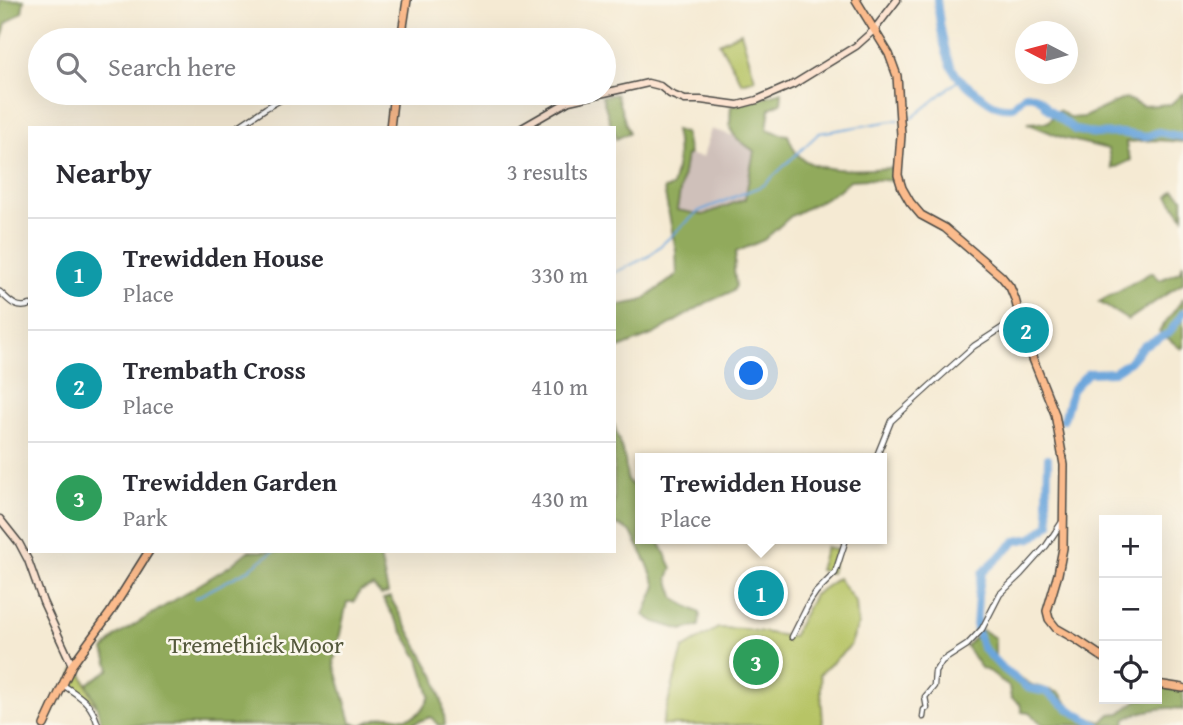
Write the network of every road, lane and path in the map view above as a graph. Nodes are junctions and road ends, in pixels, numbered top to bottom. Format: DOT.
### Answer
graph roads {
  1 [pos="407,0"];
  2 [pos="856,0"];
  3 [pos="897,0"];
  4 [pos="403,28"];
  5 [pos="874,30"];
  6 [pos="616,90"];
  7 [pos="271,105"];
  8 [pos="393,105"];
  9 [pos="562,105"];
  10 [pos="239,126"];
  11 [pos="390,126"];
  12 [pos="525,126"];
  13 [pos="0,292"];
  14 [pos="28,306"];
  15 [pos="1020,316"];
  16 [pos="878,453"];
  17 [pos="0,519"];
  18 [pos="1062,522"];
  19 [pos="844,544"];
  20 [pos="148,553"];
  21 [pos="792,637"];
  22 [pos="1099,655"];
  23 [pos="72,665"];
  24 [pos="62,684"];
  25 [pos="1162,685"];
  26 [pos="1183,688"];
  27 [pos="923,717"];
  28 [pos="44,725"];
  29 [pos="98,725"];
  1 -- 4 [label="main road"];
  2 -- 5 [label="main road"];
  3 -- 5 [label="main road"];
  5 -- 6 [label="main road"];
  5 -- 15 [label="main road"];
  7 -- 10 [label="street"];
  8 -- 11 [label="main road"];
  9 -- 12 [label="main road"];
  13 -- 14 [label="street"];
  15 -- 16 [label="street"];
  15 -- 18 [label="main road"];
  17 -- 23 [label="main road"];
  18 -- 22 [label="main road"];
  18 -- 27 [label="street"];
  19 -- 21 [label="street"];
  20 -- 23 [label="main road"];
  23 -- 24 [label="main road"];
  24 -- 28 [label="main road"];
  24 -- 29 [label="street"];
  25 -- 26 [label="main road"];
}
